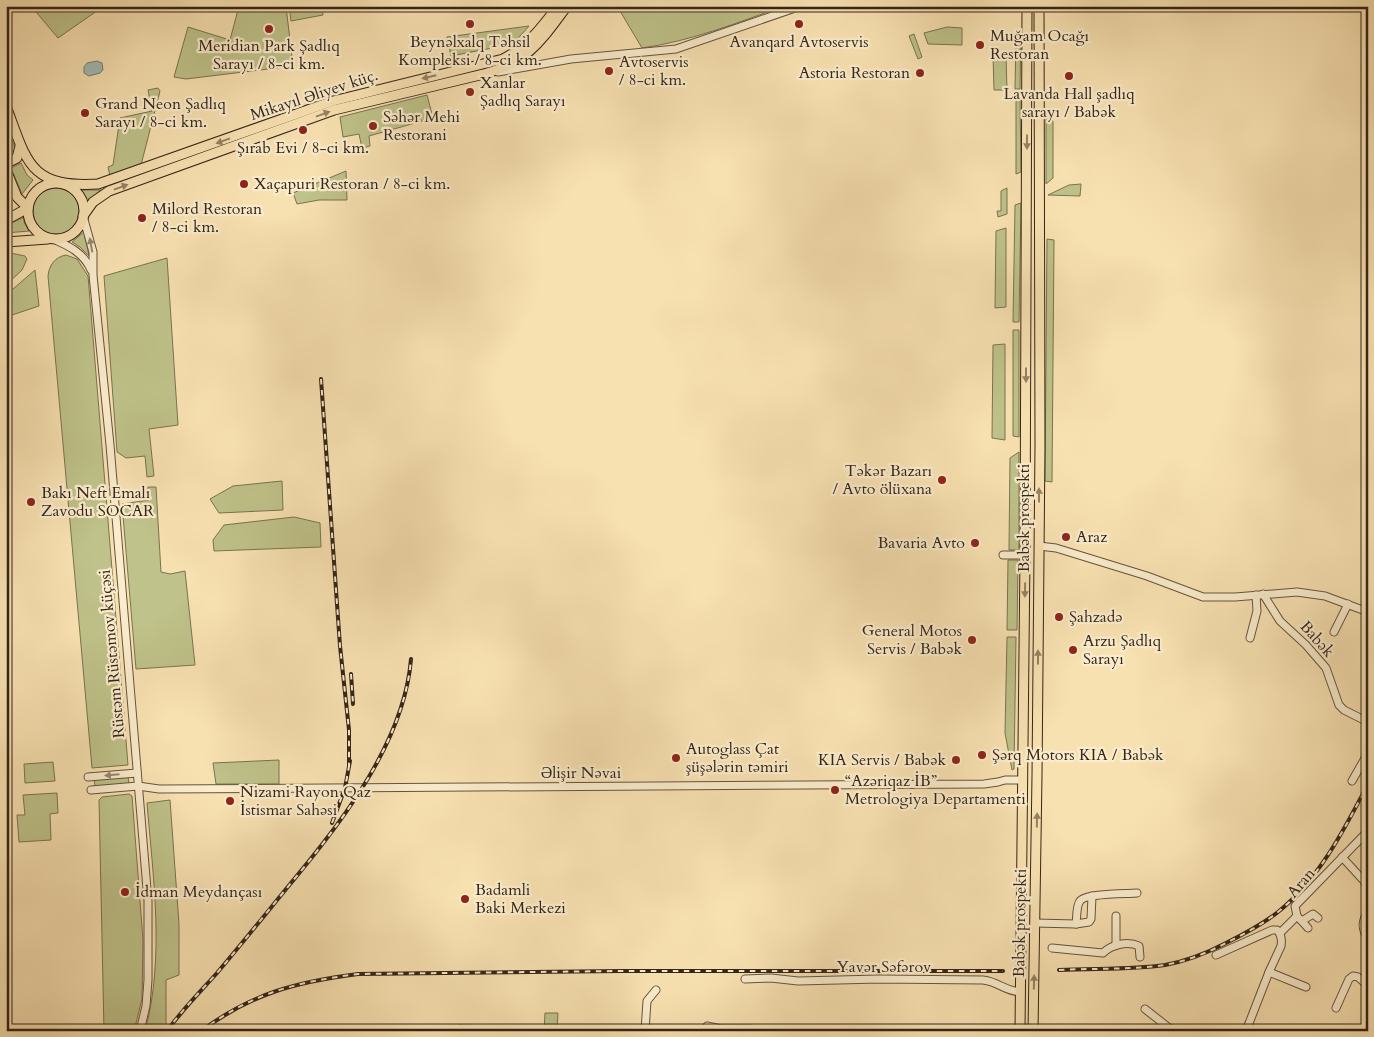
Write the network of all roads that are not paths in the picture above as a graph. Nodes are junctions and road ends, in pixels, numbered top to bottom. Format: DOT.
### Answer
graph roads {
  1 [pos="558,6"];
  2 [pos="567,6"];
  3 [pos="801,6"];
  4 [pos="1027,6"];
  5 [pos="1039,6"];
  6 [pos="529,53"];
  7 [pos="503,59"];
  8 [pos="517,61"];
  9 [pos="537,64"];
  10 [pos="484,74"];
  11 [pos="6,106"];
  12 [pos="20,144"];
  13 [pos="6,158"];
  14 [pos="6,170"];
  15 [pos="1027,177"];
  16 [pos="63,184"];
  17 [pos="14,192"];
  18 [pos="28,208"];
  19 [pos="83,216"];
  20 [pos="7,220"];
  21 [pos="1040,233"];
  22 [pos="53,239"];
  23 [pos="6,242"];
  24 [pos="93,275"];
  25 [pos="1026,344"];
  26 [pos="1040,391"];
  27 [pos="1039,546"];
  28 [pos="1003,555"];
  29 [pos="1025,555"];
  30 [pos="1260,595"];
  31 [pos="1348,604"];
  32 [pos="1368,612"];
  33 [pos="1334,632"];
  34 [pos="1250,638"];
  35 [pos="1368,722"];
  36 [pos="1368,753"];
  37 [pos="137,773"];
  38 [pos="88,777"];
  39 [pos="1023,780"];
  40 [pos="1352,781"];
  41 [pos="138,786"];
  42 [pos="91,790"];
  43 [pos="1368,831"];
  44 [pos="1342,857"];
  45 [pos="1366,882"];
  46 [pos="1368,890"];
  47 [pos="1137,893"];
  48 [pos="1092,896"];
  49 [pos="1368,911"];
  50 [pos="1116,916"];
  51 [pos="1299,918"];
  52 [pos="1318,918"];
  53 [pos="1034,923"];
  54 [pos="1076,924"];
  55 [pos="1308,928"];
  56 [pos="1280,933"];
  57 [pos="1368,939"];
  58 [pos="1116,945"];
  59 [pos="1052,948"];
  60 [pos="1216,956"];
  61 [pos="1140,957"];
  62 [pos="1269,972"];
  63 [pos="745,979"];
  64 [pos="1368,986"];
  65 [pos="1306,987"];
  66 [pos="656,990"];
  67 [pos="1020,992"];
  68 [pos="1336,1008"];
  69 [pos="1145,1009"];
  70 [pos="707,1026"];
  71 [pos="1368,1026"];
  72 [pos="750,1029"];
  73 [pos="721,1030"];
  74 [pos="1020,1030"];
  75 [pos="140,1031"];
  76 [pos="645,1031"];
  77 [pos="1006,1031"];
  78 [pos="1033,1031"];
  79 [pos="1173,1031"];
  80 [pos="1246,1031"];
  81 [pos="1362,1031"];
  1 -- 7 [label="main road, Mikayıl Əliyev küç."];
  2 -- 6 [label="main road"];
  3 -- 9 [label="street"];
  4 -- 15 [label="main road, Babək prospekti, one-way"];
  5 -- 21 [label="main road, Babək prospekti"];
  6 -- 8 [label="main road"];
  6 -- 9 [label="street"];
  7 -- 8 [label="street"];
  7 -- 16 [label="main road, Mikayıl Əliyev küç., one-way"];
  8 -- 9 [label="street"];
  8 -- 10 [label="main road"];
  9 -- 10 [label="street"];
  19 -- 10 [label="main road, one-way"];
  11 -- 12 [label="main road"];
  12 -- 13 [label="main road"];
  12 -- 16 [label="main road"];
  14 -- 17 [label="main road"];
  15 -- 21 [label="main road"];
  15 -- 25 [label="main road, Babək prospekti"];
  16 -- 18 [label="main road"];
  16 -- 19 [label="main road"];
  17 -- 18 [label="main road"];
  17 -- 20 [label="main road"];
  18 -- 20 [label="main road"];
  18 -- 22 [label="main road"];
  19 -- 22 [label="main road"];
  24 -- 19 [label="street, Rüstəm Rüstəmov küçəsi, one-way"];
  21 -- 26 [label="main road, Babək prospekti"];
  22 -- 23 [label="main road"];
  22 -- 24 [label="street"];
  24 -- 37 [label="street, Rüstəm Rüstəmov küçəsi"];
  25 -- 26 [label="main road"];
  25 -- 29 [label="main road, Babək prospekti, one-way"];
  27 -- 26 [label="main road, Babək prospekti, one-way"];
  27 -- 30 [label="street"];
  53 -- 27 [label="main road, Babək prospekti, one-way"];
  28 -- 29 [label="street"];
  29 -- 39 [label="main road, Babək prospekti, one-way"];
  30 -- 31 [label="street"];
  30 -- 34 [label="street"];
  30 -- 35 [label="street, Babək"];
  31 -- 32 [label="street"];
  31 -- 33 [label="street"];
  36 -- 40 [label="street"];
  37 -- 38 [label="street, one-way"];
  37 -- 41 [label="street, Rüstəm Rüstəmov küçəsi"];
  39 -- 41 [label="street, Əlişir Nəvai"];
  39 -- 67 [label="main road, Babək prospekti"];
  41 -- 42 [label="street, Əlişir Nəvai"];
  41 -- 75 [label="street, Rüstəm Rüstəmov küçəsi"];
  43 -- 44 [label="street, Aran"];
  44 -- 45 [label="street"];
  44 -- 51 [label="street, Aran"];
  45 -- 46 [label="street"];
  47 -- 48 [label="street"];
  48 -- 54 [label="street"];
  48 -- 54 [label="street"];
  49 -- 57 [label="street"];
  50 -- 58 [label="street"];
  51 -- 52 [label="street"];
  51 -- 55 [label="street, Aran"];
  51 -- 56 [label="street"];
  53 -- 54 [label="street"];
  78 -- 53 [label="main road, Babək prospekti, one-way"];
  56 -- 60 [label="street"];
  56 -- 62 [label="street"];
  58 -- 59 [label="street"];
  58 -- 61 [label="street"];
  62 -- 65 [label="street"];
  62 -- 80 [label="street"];
  63 -- 67 [label="street, Yavər Səfərov"];
  64 -- 68 [label="street"];
  66 -- 76 [label="street"];
  67 -- 74 [label="main road, Babək prospekti"];
  69 -- 79 [label="street"];
  70 -- 73 [label="street"];
  71 -- 81 [label="street"];
  72 -- 73 [label="street"];
  74 -- 77 [label="street"];
}
